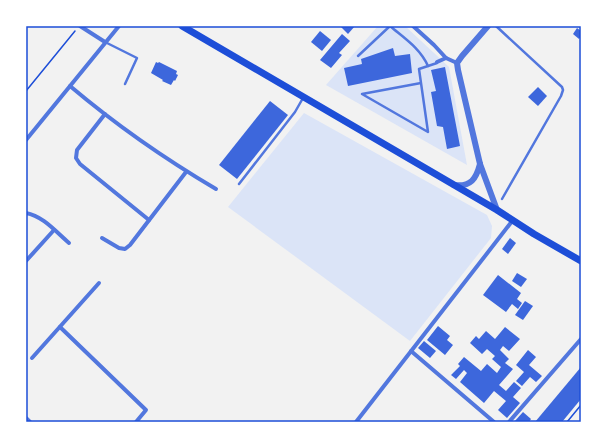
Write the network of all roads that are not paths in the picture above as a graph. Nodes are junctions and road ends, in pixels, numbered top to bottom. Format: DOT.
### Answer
graph roads {
  1 [pos="80,26"];
  2 [pos="119,26"];
  3 [pos="182,26"];
  4 [pos="390,26"];
  5 [pos="413,26"];
  6 [pos="488,26"];
  7 [pos="496,26"];
  8 [pos="105,42"];
  9 [pos="358,56"];
  10 [pos="446,58"];
  11 [pos="438,62"];
  12 [pos="458,63"];
  13 [pos="428,66"];
  14 [pos="421,83"];
  15 [pos="125,84"];
  16 [pos="70,86"];
  17 [pos="303,97"];
  18 [pos="104,114"];
  19 [pos="26,140"];
  20 [pos="480,164"];
  21 [pos="186,172"];
  22 [pos="239,184"];
  23 [pos="453,185"];
  24 [pos="216,189"];
  25 [pos="502,198"];
  26 [pos="497,210"];
  27 [pos="26,213"];
  28 [pos="149,220"];
  29 [pos="512,220"];
  30 [pos="54,230"];
  31 [pos="102,238"];
  32 [pos="69,243"];
  33 [pos="26,261"];
  34 [pos="581,261"];
  35 [pos="99,283"];
  36 [pos="60,327"];
  37 [pos="581,339"];
  38 [pos="411,352"];
  39 [pos="32,358"];
  40 [pos="26,418"];
  41 [pos="30,422"];
  42 [pos="136,422"];
  43 [pos="356,422"];
  44 [pos="494,422"];
  45 [pos="509,422"];
  1 -- 8 [label="street"];
  2 -- 8 [label="street"];
  3 -- 17 [label="main road"];
  4 -- 9 [label="lane"];
  4 -- 13 [label="lane"];
  5 -- 10 [label="street"];
  6 -- 12 [label="street"];
  7 -- 25 [label="lane"];
  8 -- 15 [label="lane"];
  8 -- 16 [label="street"];
  10 -- 11 [label="street"];
  10 -- 12 [label="street"];
  11 -- 13 [label="lane"];
  12 -- 20 [label="street"];
  13 -- 14 [label="lane"];
  14 -- 14 [label="lane"];
  16 -- 18 [label="street"];
  16 -- 19 [label="street"];
  17 -- 22 [label="lane"];
  17 -- 23 [label="main road"];
  18 -- 21 [label="street"];
  18 -- 28 [label="street"];
  20 -- 23 [label="street"];
  20 -- 26 [label="street"];
  21 -- 24 [label="street"];
  21 -- 28 [label="street"];
  23 -- 26 [label="main road"];
  26 -- 29 [label="main road"];
  27 -- 30 [label="street"];
  28 -- 31 [label="street"];
  29 -- 34 [label="main road"];
  29 -- 38 [label="street"];
  30 -- 32 [label="street"];
  30 -- 33 [label="street"];
  35 -- 36 [label="street"];
  36 -- 39 [label="street"];
  36 -- 42 [label="street"];
  37 -- 45 [label="street"];
  38 -- 43 [label="street"];
  38 -- 44 [label="street"];
  40 -- 41 [label="street"];
}
